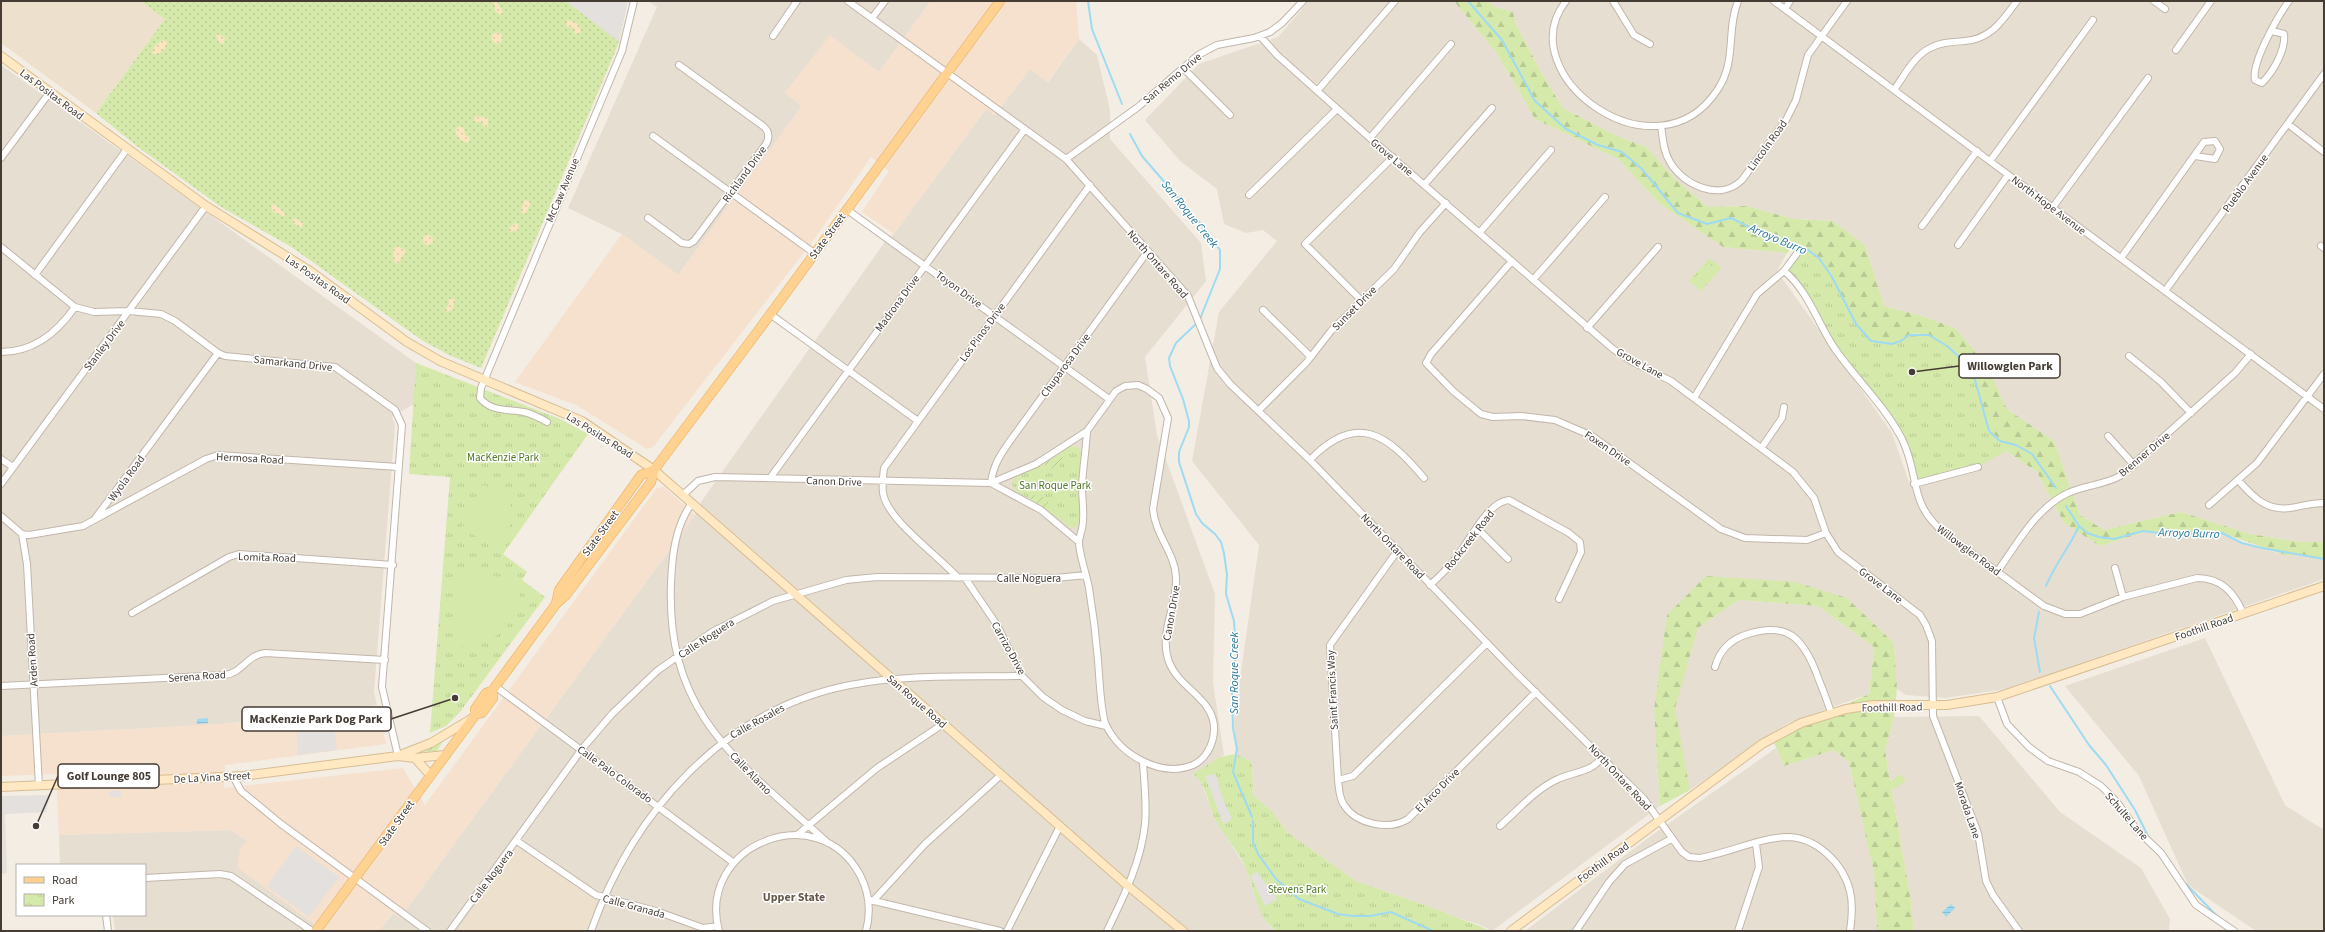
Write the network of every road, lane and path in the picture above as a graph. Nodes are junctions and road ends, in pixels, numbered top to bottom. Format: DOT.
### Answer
graph roads {
  1 [pos="634,1"];
  2 [pos="797,1"];
  3 [pos="848,1"];
  4 [pos="885,1"];
  5 [pos="1000,1"];
  6 [pos="1303,1"];
  7 [pos="1395,1"];
  8 [pos="1566,1"];
  9 [pos="1613,1"];
  10 [pos="1738,1"];
  11 [pos="1774,1"];
  12 [pos="1790,1"];
  13 [pos="1847,1"];
  14 [pos="2017,1"];
  15 [pos="2154,1"];
  16 [pos="2211,1"];
  17 [pos="2289,1"];
  18 [pos="1784,9"];
  19 [pos="2165,9"];
  20 [pos="872,18"];
  21 [pos="2093,20"];
  22 [pos="2272,31"];
  23 [pos="773,36"];
  24 [pos="1260,36"];
  25 [pos="1821,36"];
  26 [pos="1451,44"];
  27 [pos="1650,44"];
  28 [pos="2176,50"];
  29 [pos="1,56"];
  30 [pos="679,65"];
  31 [pos="1183,68"];
  32 [pos="946,73"];
  33 [pos="2324,74"];
  34 [pos="2148,78"];
  35 [pos="1894,90"];
  36 [pos="1317,91"];
  37 [pos="50,92"];
  38 [pos="1492,108"];
  39 [pos="1337,109"];
  40 [pos="1230,115"];
  41 [pos="2288,124"];
  42 [pos="1661,126"];
  43 [pos="1025,129"];
  44 [pos="653,136"];
  45 [pos="1370,138"];
  46 [pos="127,149"];
  47 [pos="1551,150"];
  48 [pos="1977,151"];
  49 [pos="2324,152"];
  50 [pos="2195,156"];
  51 [pos="1393,157"];
  52 [pos="1,158"];
  53 [pos="1066,159"];
  54 [pos="1990,161"];
  55 [pos="2008,175"];
  56 [pos="1090,185"];
  57 [pos="1424,185"];
  58 [pos="730,193"];
  59 [pos="1249,195"];
  60 [pos="1605,196"];
  61 [pos="1446,203"];
  62 [pos="206,206"];
  63 [pos="2053,207"];
  64 [pos="846,209"];
  65 [pos="648,218"];
  66 [pos="1922,226"];
  67 [pos="1480,232"];
  68 [pos="1958,245"];
  69 [pos="1,247"];
  70 [pos="1658,247"];
  71 [pos="1148,251"];
  72 [pos="1798,252"];
  73 [pos="814,253"];
  74 [pos="2121,258"];
  75 [pos="1512,261"];
  76 [pos="925,265"];
  77 [pos="1784,271"];
  78 [pos="35,275"];
  79 [pos="1533,280"];
  80 [pos="2165,291"];
  81 [pos="1362,301"];
  82 [pos="75,307"];
  83 [pos="1263,310"];
  84 [pos="129,311"];
  85 [pos="770,314"];
  86 [pos="994,315"];
  87 [pos="1587,328"];
  88 [pos="1,352"];
  89 [pos="218,353"];
  90 [pos="2251,354"];
  91 [pos="2129,356"];
  92 [pos="1311,357"];
  93 [pos="1064,366"];
  94 [pos="848,370"];
  95 [pos="2324,374"];
  96 [pos="484,378"];
  97 [pos="2307,396"];
  98 [pos="1694,398"];
  99 [pos="1109,399"];
  100 [pos="1784,407"];
  101 [pos="2324,409"];
  102 [pos="1258,410"];
  103 [pos="2191,413"];
  104 [pos="918,421"];
  105 [pos="547,422"];
  106 [pos="1087,431"];
  107 [pos="2108,436"];
  108 [pos="1762,447"];
  109 [pos="1,459"];
  110 [pos="1310,460"];
  111 [pos="2134,465"];
  112 [pos="13,467"];
  113 [pos="398,467"];
  114 [pos="1978,467"];
  115 [pos="654,470"];
  116 [pos="770,478"];
  117 [pos="1424,478"];
  118 [pos="2238,480"];
  119 [pos="883,482"];
  120 [pos="992,483"];
  121 [pos="1,484"];
  122 [pos="1914,484"];
  123 [pos="683,495"];
  124 [pos="692,503"];
  125 [pos="2324,503"];
  126 [pos="2209,505"];
  127 [pos="1,516"];
  128 [pos="94,520"];
  129 [pos="1477,528"];
  130 [pos="1826,533"];
  131 [pos="22,534"];
  132 [pos="1079,542"];
  133 [pos="1398,550"];
  134 [pos="1508,559"];
  135 [pos="392,565"];
  136 [pos="2115,568"];
  137 [pos="1997,572"];
  138 [pos="1086,575"];
  139 [pos="958,578"];
  140 [pos="965,578"];
  141 [pos="1430,585"];
  142 [pos="2324,586"];
  143 [pos="796,593"];
  144 [pos="2123,598"];
  145 [pos="1559,599"];
  146 [pos="132,613"];
  147 [pos="2243,613"];
  148 [pos="1487,643"];
  149 [pos="679,655"];
  150 [pos="385,660"];
  151 [pos="1715,666"];
  152 [pos="1022,676"];
  153 [pos="893,680"];
  154 [pos="34,684"];
  155 [pos="1,686"];
  156 [pos="494,689"];
  157 [pos="1536,692"];
  158 [pos="1997,697"];
  159 [pos="1932,706"];
  160 [pos="1831,712"];
  161 [pos="475,716"];
  162 [pos="943,724"];
  163 [pos="1106,726"];
  164 [pos="722,741"];
  165 [pos="582,750"];
  166 [pos="445,755"];
  167 [pos="398,756"];
  168 [pos="1602,757"];
  169 [pos="415,758"];
  170 [pos="1143,762"];
  171 [pos="430,775"];
  172 [pos="1001,775"];
  173 [pos="233,776"];
  174 [pos="1338,780"];
  175 [pos="38,786"];
  176 [pos="1,787"];
  177 [pos="658,806"];
  178 [pos="1659,821"];
  179 [pos="809,825"];
  180 [pos="1060,826"];
  181 [pos="1500,826"];
  182 [pos="797,835"];
  183 [pos="1671,838"];
  184 [pos="517,841"];
  185 [pos="828,843"];
  186 [pos="1756,844"];
  187 [pos="734,863"];
  188 [pos="146,878"];
  189 [pos="356,878"];
  190 [pos="1128,886"];
  191 [pos="604,898"];
  192 [pos="870,901"];
  193 [pos="106,916"];
  194 [pos="417,923"];
  195 [pos="719,929"];
  196 [pos="108,931"];
  197 [pos="312,931"];
  198 [pos="316,931"];
  199 [pos="420,931"];
  200 [pos="427,931"];
  201 [pos="450,931"];
  202 [pos="591,931"];
  203 [pos="866,931"];
  204 [pos="1000,931"];
  205 [pos="1006,931"];
  206 [pos="1107,931"];
  207 [pos="1183,931"];
  208 [pos="1511,931"];
  209 [pos="1576,931"];
  210 [pos="1738,931"];
  211 [pos="1850,931"];
  212 [pos="2019,931"];
  213 [pos="2234,931"];
  1 -- 96 [label="street, McCaw Avenue"];
  2 -- 23 [label="street"];
  3 -- 20 [label="street, North Ontare Road"];
  4 -- 20 [label="street"];
  5 -- 32 [label="main road, State Street"];
  6 -- 24 [label="street, San Remo Drive"];
  7 -- 36 [label="street"];
  8 -- 42 [label="street"];
  9 -- 27 [label="street"];
  10 -- 42 [label="street"];
  11 -- 18 [label="street, North Hope Avenue"];
  12 -- 18 [label="street"];
  13 -- 25 [label="street, Lincoln Road"];
  14 -- 35 [label="street"];
  15 -- 19 [label="street"];
  16 -- 28 [label="street"];
  17 -- 22 [label="street"];
  18 -- 25 [label="street, North Hope Avenue"];
  20 -- 32 [label="street, North Ontare Road"];
  21 -- 54 [label="street"];
  22 -- 22 [label="street"];
  24 -- 31 [label="street, San Remo Drive"];
  24 -- 36 [label="street, Grove Lane"];
  25 -- 35 [label="street, North Hope Avenue"];
  25 -- 42 [label="street, Lincoln Road"];
  26 -- 45 [label="street"];
  29 -- 37 [label="main road, Las Positas Road"];
  30 -- 58 [label="street, Richland Drive"];
  31 -- 40 [label="street"];
  31 -- 53 [label="street, San Remo Drive"];
  32 -- 43 [label="street, North Ontare Road"];
  32 -- 64 [label="main road, State Street"];
  33 -- 41 [label="street, Pueblo Avenue"];
  34 -- 63 [label="street"];
  35 -- 48 [label="street, North Hope Avenue"];
  36 -- 39 [label="street, Grove Lane"];
  37 -- 46 [label="main road, Las Positas Road"];
  37 -- 52 [label="street"];
  38 -- 57 [label="street"];
  39 -- 45 [label="street, Grove Lane"];
  39 -- 59 [label="street"];
  41 -- 49 [label="street"];
  41 -- 80 [label="street, Pueblo Avenue"];
  43 -- 53 [label="street, North Ontare Road"];
  43 -- 76 [label="street, Madrona Drive"];
  44 -- 58 [label="street"];
  45 -- 51 [label="street, Grove Lane"];
  46 -- 62 [label="main road, Las Positas Road"];
  46 -- 78 [label="street"];
  47 -- 67 [label="street"];
  48 -- 54 [label="street, North Hope Avenue"];
  48 -- 66 [label="street"];
  50 -- 74 [label="street"];
  51 -- 57 [label="street, Grove Lane"];
  51 -- 81 [label="street"];
  53 -- 56 [label="street, North Ontare Road"];
  54 -- 55 [label="street, North Hope Avenue"];
  55 -- 63 [label="street, North Hope Avenue"];
  55 -- 68 [label="street"];
  56 -- 71 [label="street, North Ontare Road"];
  56 -- 86 [label="street, Los Pinos Drive"];
  57 -- 61 [label="street, Grove Lane"];
  58 -- 65 [label="street, Richland Drive"];
  58 -- 73 [label="street"];
  60 -- 79 [label="street"];
  61 -- 67 [label="street, Grove Lane"];
  61 -- 81 [label="street, Sunset Drive"];
  62 -- 84 [label="street, Stanley Drive"];
  62 -- 96 [label="main road, Las Positas Road"];
  63 -- 74 [label="street, North Hope Avenue"];
  64 -- 73 [label="main road, State Street"];
  64 -- 76 [label="street, Toyon Drive"];
  67 -- 75 [label="street, Grove Lane"];
  69 -- 78 [label="street"];
  70 -- 87 [label="street"];
  71 -- 93 [label="street, Chuparosa Drive"];
  71 -- 102 [label="street, North Ontare Road"];
  72 -- 77 [label="street"];
  73 -- 85 [label="main road, State Street"];
  74 -- 80 [label="street, North Hope Avenue"];
  75 -- 79 [label="street, Grove Lane"];
  75 -- 130 [label="street, Foxen Drive"];
  76 -- 86 [label="street, Toyon Drive"];
  76 -- 94 [label="street, Madrona Drive"];
  77 -- 98 [label="street"];
  77 -- 122 [label="street, Willowglen Road"];
  78 -- 82 [label="street"];
  79 -- 87 [label="street, Grove Lane"];
  80 -- 90 [label="street, North Hope Avenue"];
  81 -- 92 [label="street, Sunset Drive"];
  82 -- 84 [label="street, Samarkand Drive"];
  82 -- 88 [label="street"];
  83 -- 92 [label="street"];
  84 -- 89 [label="street, Samarkand Drive"];
  84 -- 112 [label="street, Stanley Drive"];
  85 -- 94 [label="street"];
  85 -- 115 [label="main road, State Street"];
  86 -- 93 [label="street, Toyon Drive"];
  86 -- 104 [label="street, Los Pinos Drive"];
  87 -- 98 [label="street, Grove Lane"];
  89 -- 113 [label="street, Samarkand Drive"];
  89 -- 128 [label="street, Wyola Road"];
  90 -- 97 [label="street, North Hope Avenue"];
  90 -- 103 [label="street, Brenner Drive"];
  91 -- 103 [label="street"];
  92 -- 102 [label="street, Sunset Drive"];
  93 -- 99 [label="street, Toyon Drive"];
  93 -- 120 [label="street, Chuparosa Drive"];
  94 -- 104 [label="street"];
  94 -- 116 [label="street, Madrona Drive"];
  95 -- 97 [label="street"];
  96 -- 105 [label="street, McCaw Avenue"];
  96 -- 115 [label="main road, Las Positas Road"];
  97 -- 101 [label="street, North Hope Avenue"];
  97 -- 118 [label="street"];
  98 -- 108 [label="street, Grove Lane"];
  99 -- 106 [label="street, Canon Drive"];
  99 -- 170 [label="street, Canon Drive"];
  100 -- 108 [label="street"];
  102 -- 110 [label="street, North Ontare Road"];
  103 -- 111 [label="street, Brenner Drive"];
  104 -- 119 [label="street, Los Pinos Drive"];
  106 -- 120 [label="street, Canon Drive"];
  106 -- 132 [label="street, Canon Drive"];
  107 -- 111 [label="street"];
  108 -- 130 [label="street, Grove Lane"];
  109 -- 112 [label="street"];
  110 -- 117 [label="street"];
  110 -- 133 [label="street, North Ontare Road"];
  111 -- 137 [label="street, Brenner Drive"];
  112 -- 121 [label="street, Stanley Drive"];
  113 -- 128 [label="street, Hermosa Road"];
  113 -- 135 [label="street, Samarkand Drive"];
  114 -- 122 [label="street"];
  115 -- 123 [label="main road, San Roque Road"];
  115 -- 156 [label="main road, State Street"];
  116 -- 119 [label="street, Canon Drive"];
  116 -- 123 [label="street, Canon Drive"];
  118 -- 125 [label="street"];
  118 -- 126 [label="street"];
  119 -- 120 [label="street, Canon Drive"];
  119 -- 139 [label="street"];
  120 -- 132 [label="street, Canon Drive"];
  122 -- 137 [label="street, Willowglen Road"];
  123 -- 124 [label="main road, San Roque Road"];
  124 -- 143 [label="main road, San Roque Road"];
  124 -- 149 [label="street, Calle Alamo"];
  127 -- 131 [label="street"];
  128 -- 131 [label="street"];
  129 -- 134 [label="street"];
  129 -- 141 [label="street, Rockcreek Road"];
  129 -- 145 [label="street, Rockcreek Road"];
  130 -- 159 [label="street, Grove Lane"];
  131 -- 154 [label="street, Arden Road"];
  132 -- 138 [label="street, Canon Drive"];
  133 -- 141 [label="street, North Ontare Road"];
  133 -- 174 [label="street, Saint Francis Way"];
  135 -- 146 [label="street, Lomita Road"];
  135 -- 150 [label="street, Samarkand Drive"];
  136 -- 144 [label="street"];
  137 -- 144 [label="street, Willowglen Road"];
  138 -- 140 [label="street, Calle Noguera"];
  138 -- 163 [label="street, Canon Drive"];
  139 -- 140 [label="street, Calle Noguera"];
  139 -- 143 [label="street, Calle Noguera"];
  140 -- 152 [label="street, Carrizo Drive"];
  141 -- 148 [label="street, North Ontare Road"];
  142 -- 147 [label="main road, Foothill Road"];
  143 -- 149 [label="street, Calle Noguera"];
  143 -- 153 [label="main road, San Roque Road"];
  144 -- 147 [label="street, Willowglen Road"];
  147 -- 158 [label="main road, Foothill Road"];
  148 -- 157 [label="street, North Ontare Road"];
  148 -- 174 [label="street"];
  149 -- 164 [label="street, Calle Alamo"];
  149 -- 165 [label="street, Calle Noguera"];
  150 -- 154 [label="street, Serena Road"];
  150 -- 167 [label="street, Samarkand Drive"];
  151 -- 160 [label="street"];
  152 -- 153 [label="street, Calle Rosales"];
  152 -- 163 [label="street, Carrizo Drive"];
  153 -- 162 [label="main road, San Roque Road"];
  153 -- 164 [label="street, Calle Rosales"];
  154 -- 155 [label="street, Serena Road"];
  154 -- 175 [label="street, Arden Road"];
  156 -- 161 [label="main road, State Street"];
  156 -- 165 [label="street, Calle Palo Colorado"];
  157 -- 168 [label="street, North Ontare Road"];
  157 -- 174 [label="street, El Arco Drive"];
  158 -- 159 [label="main road, Foothill Road"];
  158 -- 213 [label="street, Schulte Lane"];
  159 -- 160 [label="main road, Foothill Road"];
  159 -- 212 [label="street, Morada Lane"];
  160 -- 178 [label="main road, Foothill Road"];
  161 -- 166 [label="main road, State Street"];
  161 -- 167 [label="main road, De La Vina Street"];
  162 -- 172 [label="main road, San Roque Road"];
  162 -- 179 [label="street"];
  163 -- 170 [label="street, Canon Drive"];
  164 -- 177 [label="street, Calle Rosales"];
  164 -- 179 [label="street, Calle Alamo"];
  165 -- 177 [label="street, Calle Palo Colorado"];
  165 -- 184 [label="street, Calle Noguera"];
  166 -- 169 [label="main road, De La Vina Street"];
  166 -- 171 [label="main road, State Street"];
  167 -- 169 [label="main road, De La Vina Street"];
  167 -- 173 [label="main road, De La Vina Street"];
  168 -- 178 [label="street, North Ontare Road"];
  168 -- 181 [label="street"];
  169 -- 171 [label="main road"];
  170 -- 190 [label="street"];
  171 -- 189 [label="main road, State Street"];
  172 -- 180 [label="main road, San Roque Road"];
  172 -- 192 [label="street"];
  173 -- 175 [label="main road, De La Vina Street"];
  173 -- 189 [label="street"];
  175 -- 176 [label="main road, De La Vina Street"];
  177 -- 187 [label="street, Calle Palo Colorado"];
  177 -- 191 [label="street, Calle Rosales"];
  178 -- 183 [label="street, North Ontare Road"];
  178 -- 208 [label="main road, Foothill Road"];
  179 -- 182 [label="street"];
  179 -- 185 [label="street, Calle Alamo"];
  180 -- 190 [label="main road, San Roque Road"];
  180 -- 205 [label="street"];
  182 -- 185 [label="street"];
  182 -- 187 [label="street"];
  183 -- 186 [label="street, North Ontare Road"];
  183 -- 209 [label="street"];
  184 -- 191 [label="street, Calle Granada"];
  184 -- 201 [label="street, Calle Noguera"];
  185 -- 192 [label="street, Calle Alamo"];
  186 -- 210 [label="street"];
  186 -- 211 [label="street, North Ontare Road"];
  187 -- 195 [label="street"];
  188 -- 197 [label="street"];
  189 -- 194 [label="street"];
  189 -- 198 [label="main road, State Street"];
  190 -- 206 [label="street"];
  190 -- 207 [label="main road, San Roque Road"];
  191 -- 195 [label="street, Calle Granada"];
  191 -- 202 [label="street, Calle Rosales"];
  192 -- 203 [label="street, Calle Alamo"];
  192 -- 204 [label="street"];
  193 -- 196 [label="street"];
  194 -- 199 [label="street"];
  194 -- 200 [label="street"];
}
